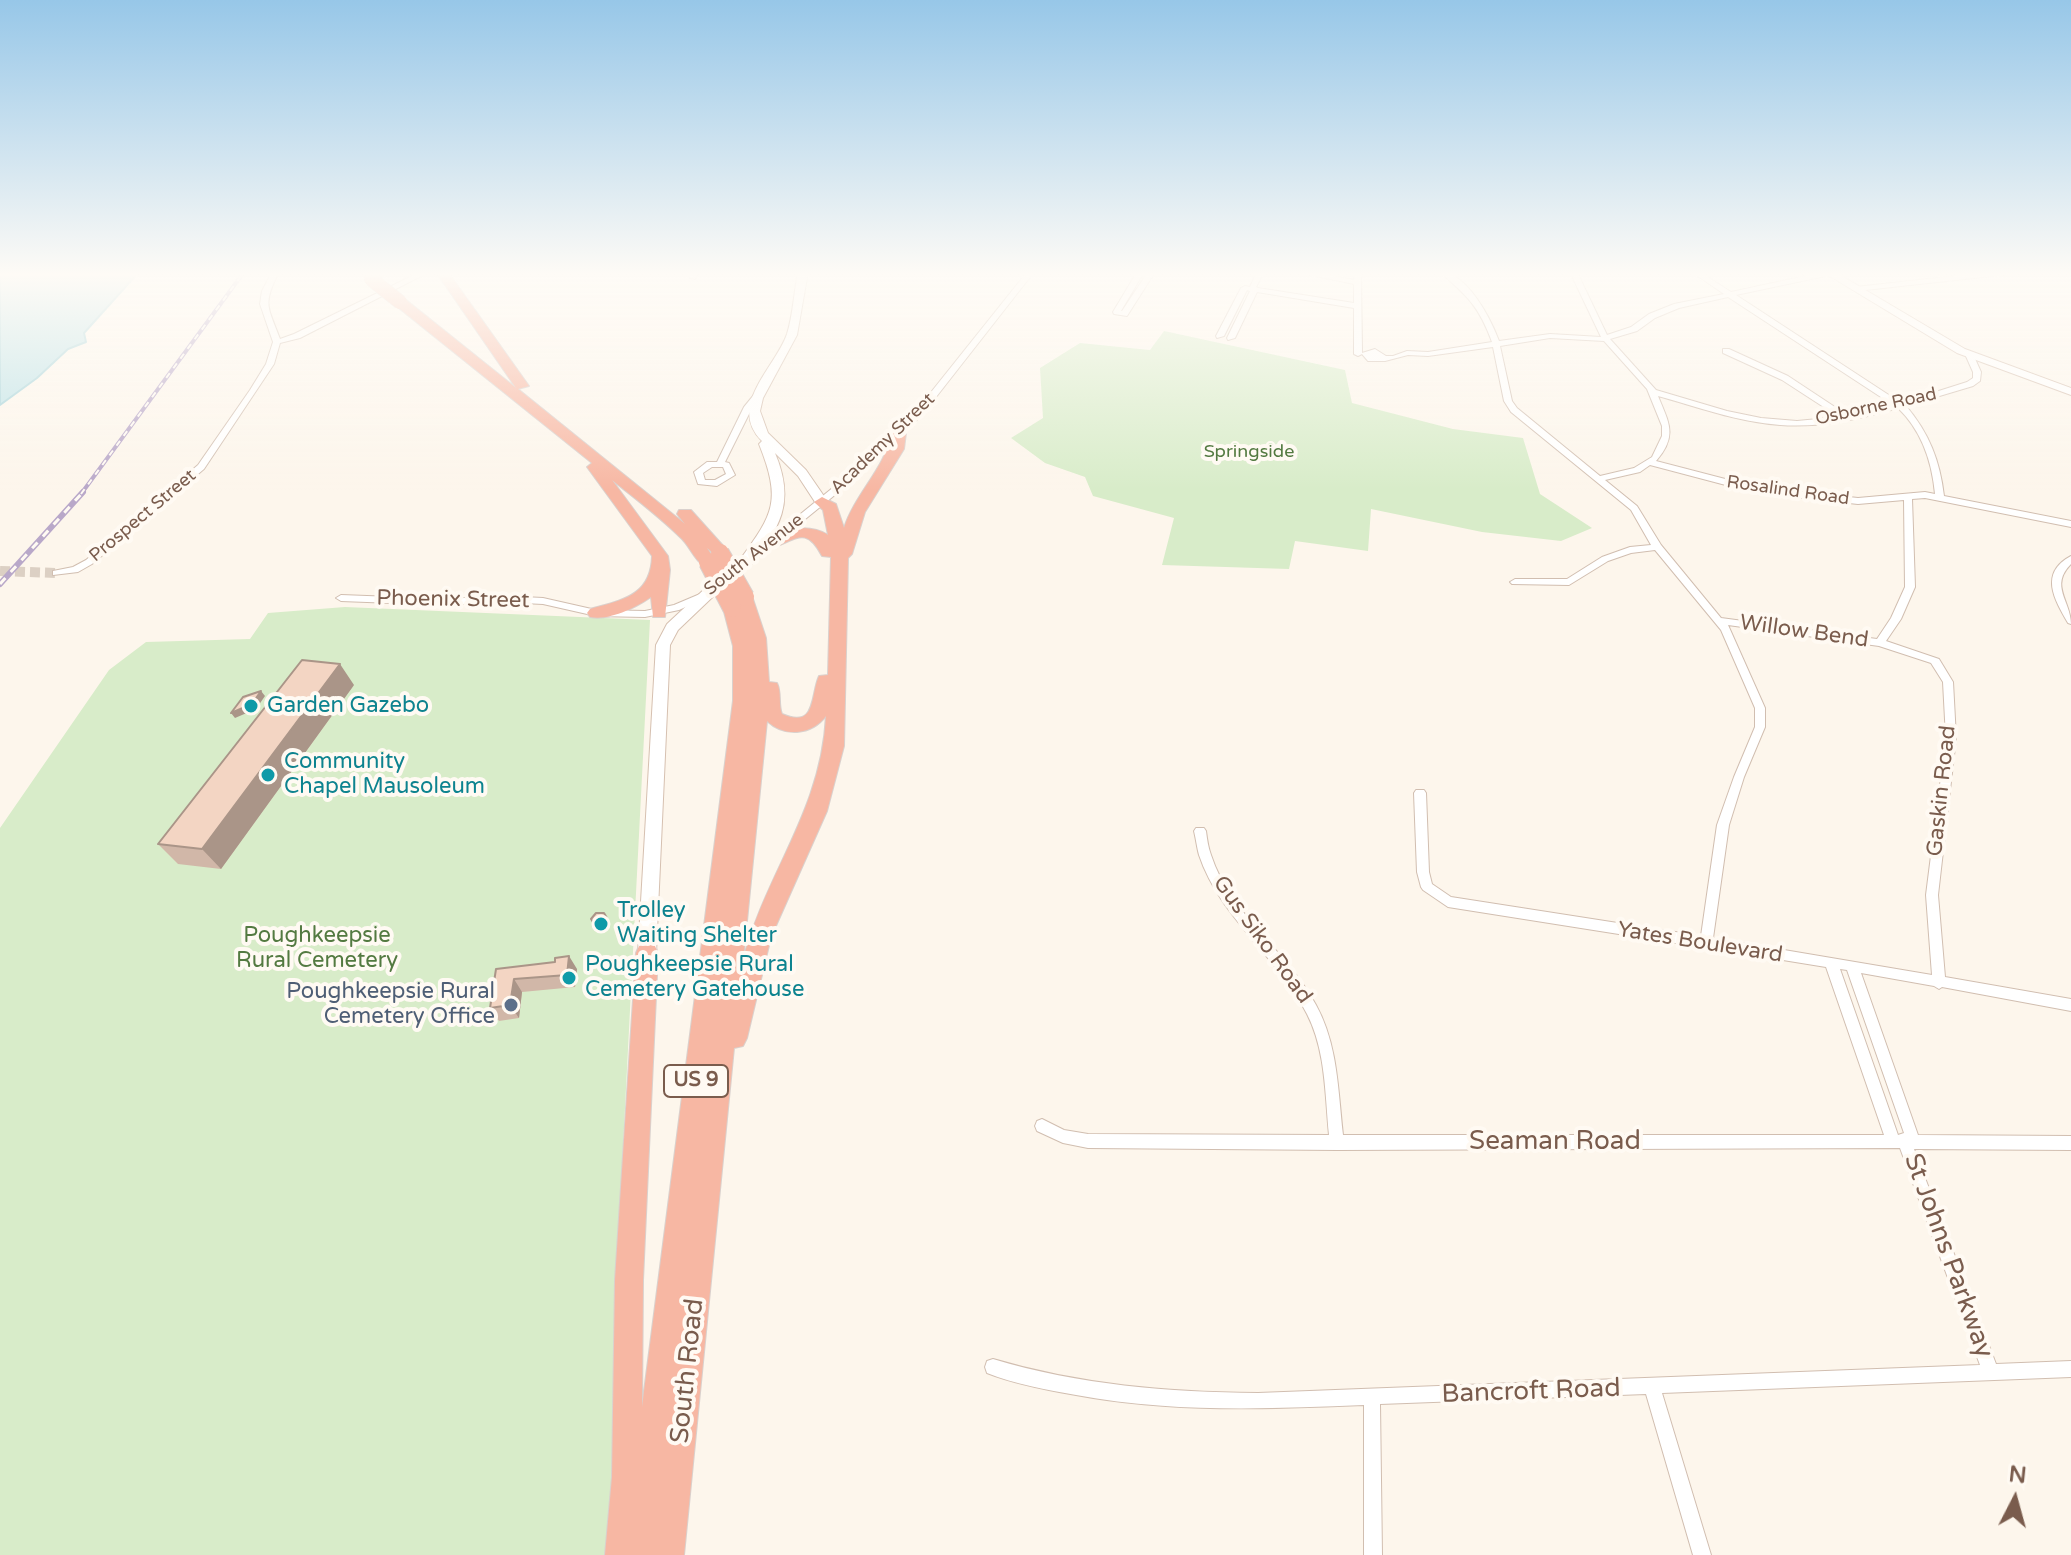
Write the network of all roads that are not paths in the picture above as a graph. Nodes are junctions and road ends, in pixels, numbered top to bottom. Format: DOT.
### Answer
graph roads {
  1 [pos="276,345"];
  2 [pos="458,345"];
  3 [pos="466,345"];
  4 [pos="493,345"];
  5 [pos="787,345"];
  6 [pos="975,345"];
  7 [pos="1358,345"];
  8 [pos="1481,345"];
  9 [pos="1497,345"];
  10 [pos="1611,345"];
  11 [pos="1808,345"];
  12 [pos="1953,345"];
  13 [pos="1726,351"];
  14 [pos="1358,354"];
  15 [pos="1969,354"];
  16 [pos="1385,359"];
  17 [pos="522,386"];
  18 [pos="761,392"];
  19 [pos="1654,392"];
  20 [pos="2071,392"];
  21 [pos="1899,405"];
  22 [pos="1843,416"];
  23 [pos="758,428"];
  24 [pos="899,433"];
  25 [pos="578,445"];
  26 [pos="1649,462"];
  27 [pos="720,464"];
  28 [pos="1599,479"];
  29 [pos="1908,498"];
  30 [pos="1940,498"];
  31 [pos="822,502"];
  32 [pos="2071,524"];
  33 [pos="769,544"];
  34 [pos="1657,547"];
  35 [pos="828,552"];
  36 [pos="714,557"];
  37 [pos="2071,559"];
  38 [pos="744,564"];
  39 [pos="662,570"];
  40 [pos="56,573"];
  41 [pos="841,574"];
  42 [pos="1515,582"];
  43 [pos="716,586"];
  44 [pos="341,598"];
  45 [pos="738,602"];
  46 [pos="596,613"];
  47 [pos="659,613"];
  48 [pos="1719,621"];
  49 [pos="2071,621"];
  50 [pos="755,626"];
  51 [pos="1880,643"];
  52 [pos="662,652"];
  53 [pos="1420,793"];
  54 [pos="1200,831"];
  55 [pos="1706,944"];
  56 [pos="647,953"];
  57 [pos="1831,962"];
  58 [pos="1852,966"];
  59 [pos="1939,983"];
  60 [pos="2071,1005"];
  61 [pos="1042,1126"];
  62 [pos="1904,1140"];
  63 [pos="1337,1143"];
  64 [pos="2071,1143"];
  65 [pos="707,1187"];
  66 [pos="993,1367"];
  67 [pos="2071,1369"];
  68 [pos="1991,1372"];
  69 [pos="1652,1387"];
  70 [pos="1372,1399"];
  71 [pos="621,1555"];
  72 [pos="639,1555"];
  73 [pos="668,1555"];
  74 [pos="1373,1555"];
  75 [pos="1702,1555"];
  1 -- 40 [label="street, Prospect Street"];
  2 -- 25 [label="highway, US 9"];
  3 -- 17 [label="highway, US 9"];
  4 -- 17 [label="highway"];
  5 -- 18 [label="street"];
  6 -- 24 [label="street, Academy Street"];
  7 -- 14 [label="street"];
  8 -- 16 [label="street"];
  9 -- 28 [label="street"];
  10 -- 19 [label="street"];
  11 -- 21 [label="street"];
  12 -- 15 [label="street"];
  13 -- 22 [label="street"];
  15 -- 20 [label="street"];
  15 -- 21 [label="street, Osborne Road"];
  17 -- 36 [label="highway, US 9"];
  18 -- 23 [label="street"];
  18 -- 27 [label="street"];
  19 -- 22 [label="street, Osborne Road"];
  19 -- 26 [label="street"];
  21 -- 22 [label="street, Osborne Road"];
  21 -- 30 [label="street"];
  23 -- 31 [label="street, South Avenue"];
  23 -- 38 [label="street"];
  24 -- 31 [label="street, Academy Street"];
  24 -- 41 [label="highway"];
  25 -- 36 [label="highway, US 9"];
  25 -- 39 [label="highway"];
  26 -- 28 [label="street"];
  26 -- 29 [label="street, Rosalind Road"];
  28 -- 34 [label="street"];
  29 -- 30 [label="street, Rosalind Road"];
  29 -- 51 [label="street, Willow Bend"];
  30 -- 32 [label="street, Rosalind Road"];
  31 -- 33 [label="street, South Avenue"];
  31 -- 35 [label="highway"];
  31 -- 41 [label="highway"];
  33 -- 35 [label="highway"];
  33 -- 38 [label="street, South Avenue"];
  34 -- 42 [label="street"];
  34 -- 48 [label="street"];
  35 -- 50 [label="highway"];
  36 -- 45 [label="highway, US 9, bridge"];
  37 -- 49 [label="street"];
  38 -- 43 [label="street, South Avenue"];
  39 -- 46 [label="highway"];
  39 -- 47 [label="highway"];
  41 -- 65 [label="highway"];
  43 -- 47 [label="street, South Avenue"];
  43 -- 52 [label="street"];
  44 -- 46 [label="street, Phoenix Street"];
  45 -- 50 [label="highway, US 9"];
  45 -- 72 [label="highway, US 9"];
  46 -- 47 [label="street, Phoenix Street"];
  47 -- 52 [label="street"];
  48 -- 51 [label="street, Willow Bend"];
  48 -- 55 [label="street"];
  50 -- 65 [label="highway, US 9"];
  51 -- 59 [label="street, Gaskin Road"];
  52 -- 56 [label="street"];
  53 -- 55 [label="street, Yates Boulevard"];
  54 -- 63 [label="street, Gus Siko Road"];
  55 -- 57 [label="street, Yates Boulevard"];
  56 -- 71 [label="highway"];
  57 -- 58 [label="street, Yates Boulevard"];
  57 -- 62 [label="street, St Johns Parkway"];
  58 -- 59 [label="street, Yates Boulevard"];
  58 -- 62 [label="street, St Johns Parkway"];
  59 -- 60 [label="street, Yates Boulevard"];
  61 -- 63 [label="street, Seaman Road"];
  62 -- 63 [label="street, Seaman Road"];
  62 -- 64 [label="street, Seaman Road"];
  62 -- 68 [label="street, St Johns Parkway"];
  65 -- 73 [label="highway, South Road / US 9"];
  66 -- 70 [label="street, Bancroft Road"];
  67 -- 68 [label="street, Bancroft Road"];
  68 -- 69 [label="street, Bancroft Road"];
  69 -- 70 [label="street, Bancroft Road"];
  69 -- 75 [label="street"];
  70 -- 74 [label="street"];
}
